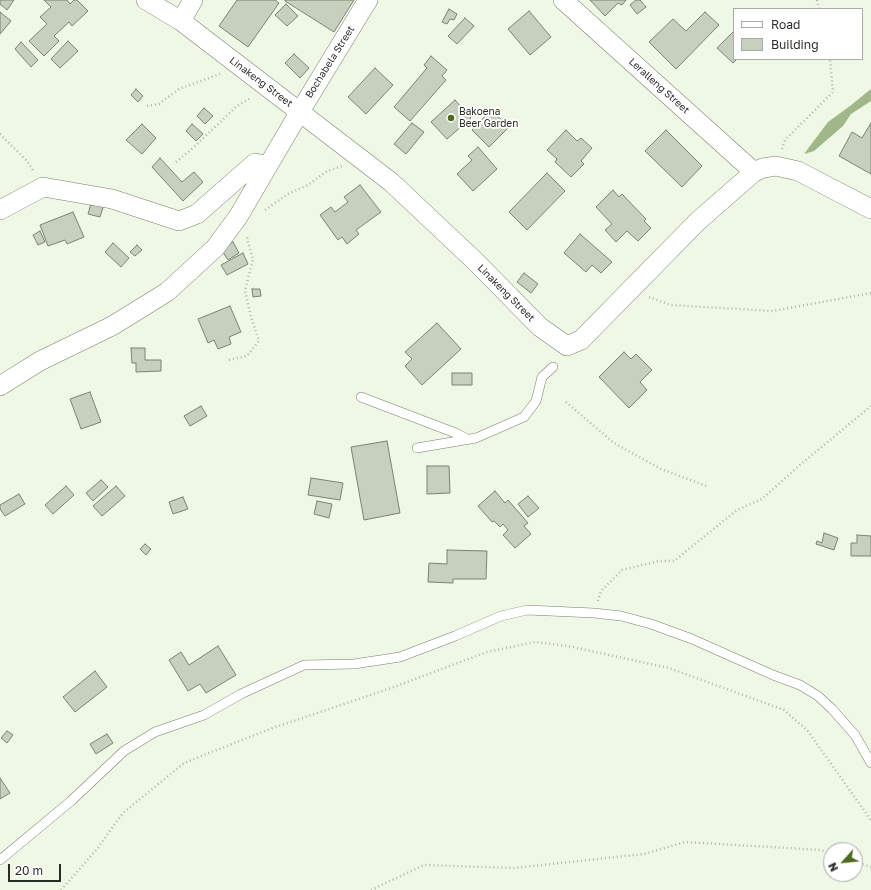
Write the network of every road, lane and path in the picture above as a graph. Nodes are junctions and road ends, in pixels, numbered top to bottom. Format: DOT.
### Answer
graph roads {
  1 [pos="146,0"];
  2 [pos="193,0"];
  3 [pos="368,0"];
  4 [pos="563,0"];
  5 [pos="181,21"];
  6 [pos="830,60"];
  7 [pos="226,71"];
  8 [pos="255,95"];
  9 [pos="147,106"];
  10 [pos="300,112"];
  11 [pos="0,134"];
  12 [pos="176,162"];
  13 [pos="268,166"];
  14 [pos="344,166"];
  15 [pos="776,166"];
  16 [pos="754,172"];
  17 [pos="43,187"];
  18 [pos="871,209"];
  19 [pos="0,210"];
  20 [pos="262,213"];
  21 [pos="249,232"];
  22 [pos="631,290"];
  23 [pos="871,293"];
  24 [pos="229,360"];
  25 [pos="553,366"];
  26 [pos="0,386"];
  27 [pos="361,397"];
  28 [pos="566,402"];
  29 [pos="871,406"];
  30 [pos="467,439"];
  31 [pos="417,448"];
  32 [pos="709,487"];
  33 [pos="594,613"];
  34 [pos="871,763"];
  35 [pos="871,820"];
  36 [pos="823,851"];
  37 [pos="0,860"];
  38 [pos="61,890"];
  39 [pos="371,890"];
  1 -- 5 [label="street, Linakeng Street"];
  2 -- 5 [label="street"];
  3 -- 10 [label="street, Bochabela Street"];
  4 -- 16 [label="street, Leralleng Street"];
  5 -- 10 [label="street, Linakeng Street"];
  6 -- 15 [label="path"];
  7 -- 9 [label="path"];
  8 -- 12 [label="path"];
  10 -- 13 [label="street, Bochabela Street"];
  10 -- 22 [label="street, Linakeng Street"];
  11 -- 17 [label="path"];
  13 -- 17 [label="street"];
  13 -- 26 [label="street, Bochabela Street"];
  14 -- 20 [label="path"];
  15 -- 16 [label="street, Linakeng Street"];
  15 -- 18 [label="street, Linakeng Street"];
  16 -- 22 [label="street, Linakeng Street"];
  17 -- 19 [label="street"];
  21 -- 24 [label="path"];
  22 -- 23 [label="path"];
  25 -- 30 [label="lane"];
  27 -- 30 [label="lane"];
  28 -- 32 [label="path"];
  29 -- 33 [label="path"];
  30 -- 31 [label="lane"];
  33 -- 34 [label="lane"];
  33 -- 37 [label="lane"];
  35 -- 38 [label="path"];
  36 -- 39 [label="path"];
}
